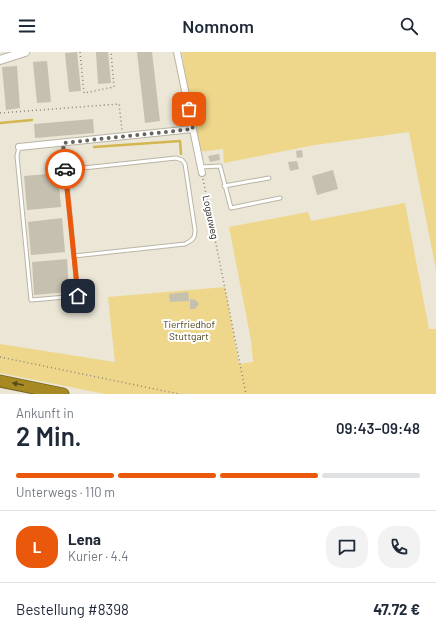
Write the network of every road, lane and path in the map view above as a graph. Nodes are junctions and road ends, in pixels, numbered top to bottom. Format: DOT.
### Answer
graph roads {
  1 [pos="25,52"];
  2 [pos="80,52"];
  3 [pos="111,52"];
  4 [pos="177,52"];
  5 [pos="0,60"];
  6 [pos="0,113"];
  7 [pos="193,129"];
  8 [pos="123,136"];
  9 [pos="63,143"];
  10 [pos="19,147"];
  11 [pos="65,170"];
  12 [pos="201,170"];
  13 [pos="269,178"];
  14 [pos="224,186"];
  15 [pos="280,198"];
  16 [pos="74,256"];
  17 [pos="0,357"];
  18 [pos="0,381"];
  19 [pos="63,394"];
  20 [pos="179,394"];
  21 [pos="246,394"];
  1 -- 5 [label="street"];
  2 -- 3 [label="path"];
  4 -- 7 [label="street"];
  6 -- 8 [label="path"];
  7 -- 8 [label="street"];
  7 -- 12 [label="street"];
  8 -- 9 [label="street"];
  9 -- 10 [label="street"];
  9 -- 11 [label="lane"];
  10 -- 16 [label="lane"];
  11 -- 16 [label="lane"];
  11 -- 16 [label="lane"];
  12 -- 14 [label="lane"];
  12 -- 21 [label="path, Logauweg"];
  13 -- 14 [label="lane"];
  14 -- 15 [label="lane"];
  17 -- 20 [label="path"];
  19 -- 18 [label="highway, one-way"];
}
